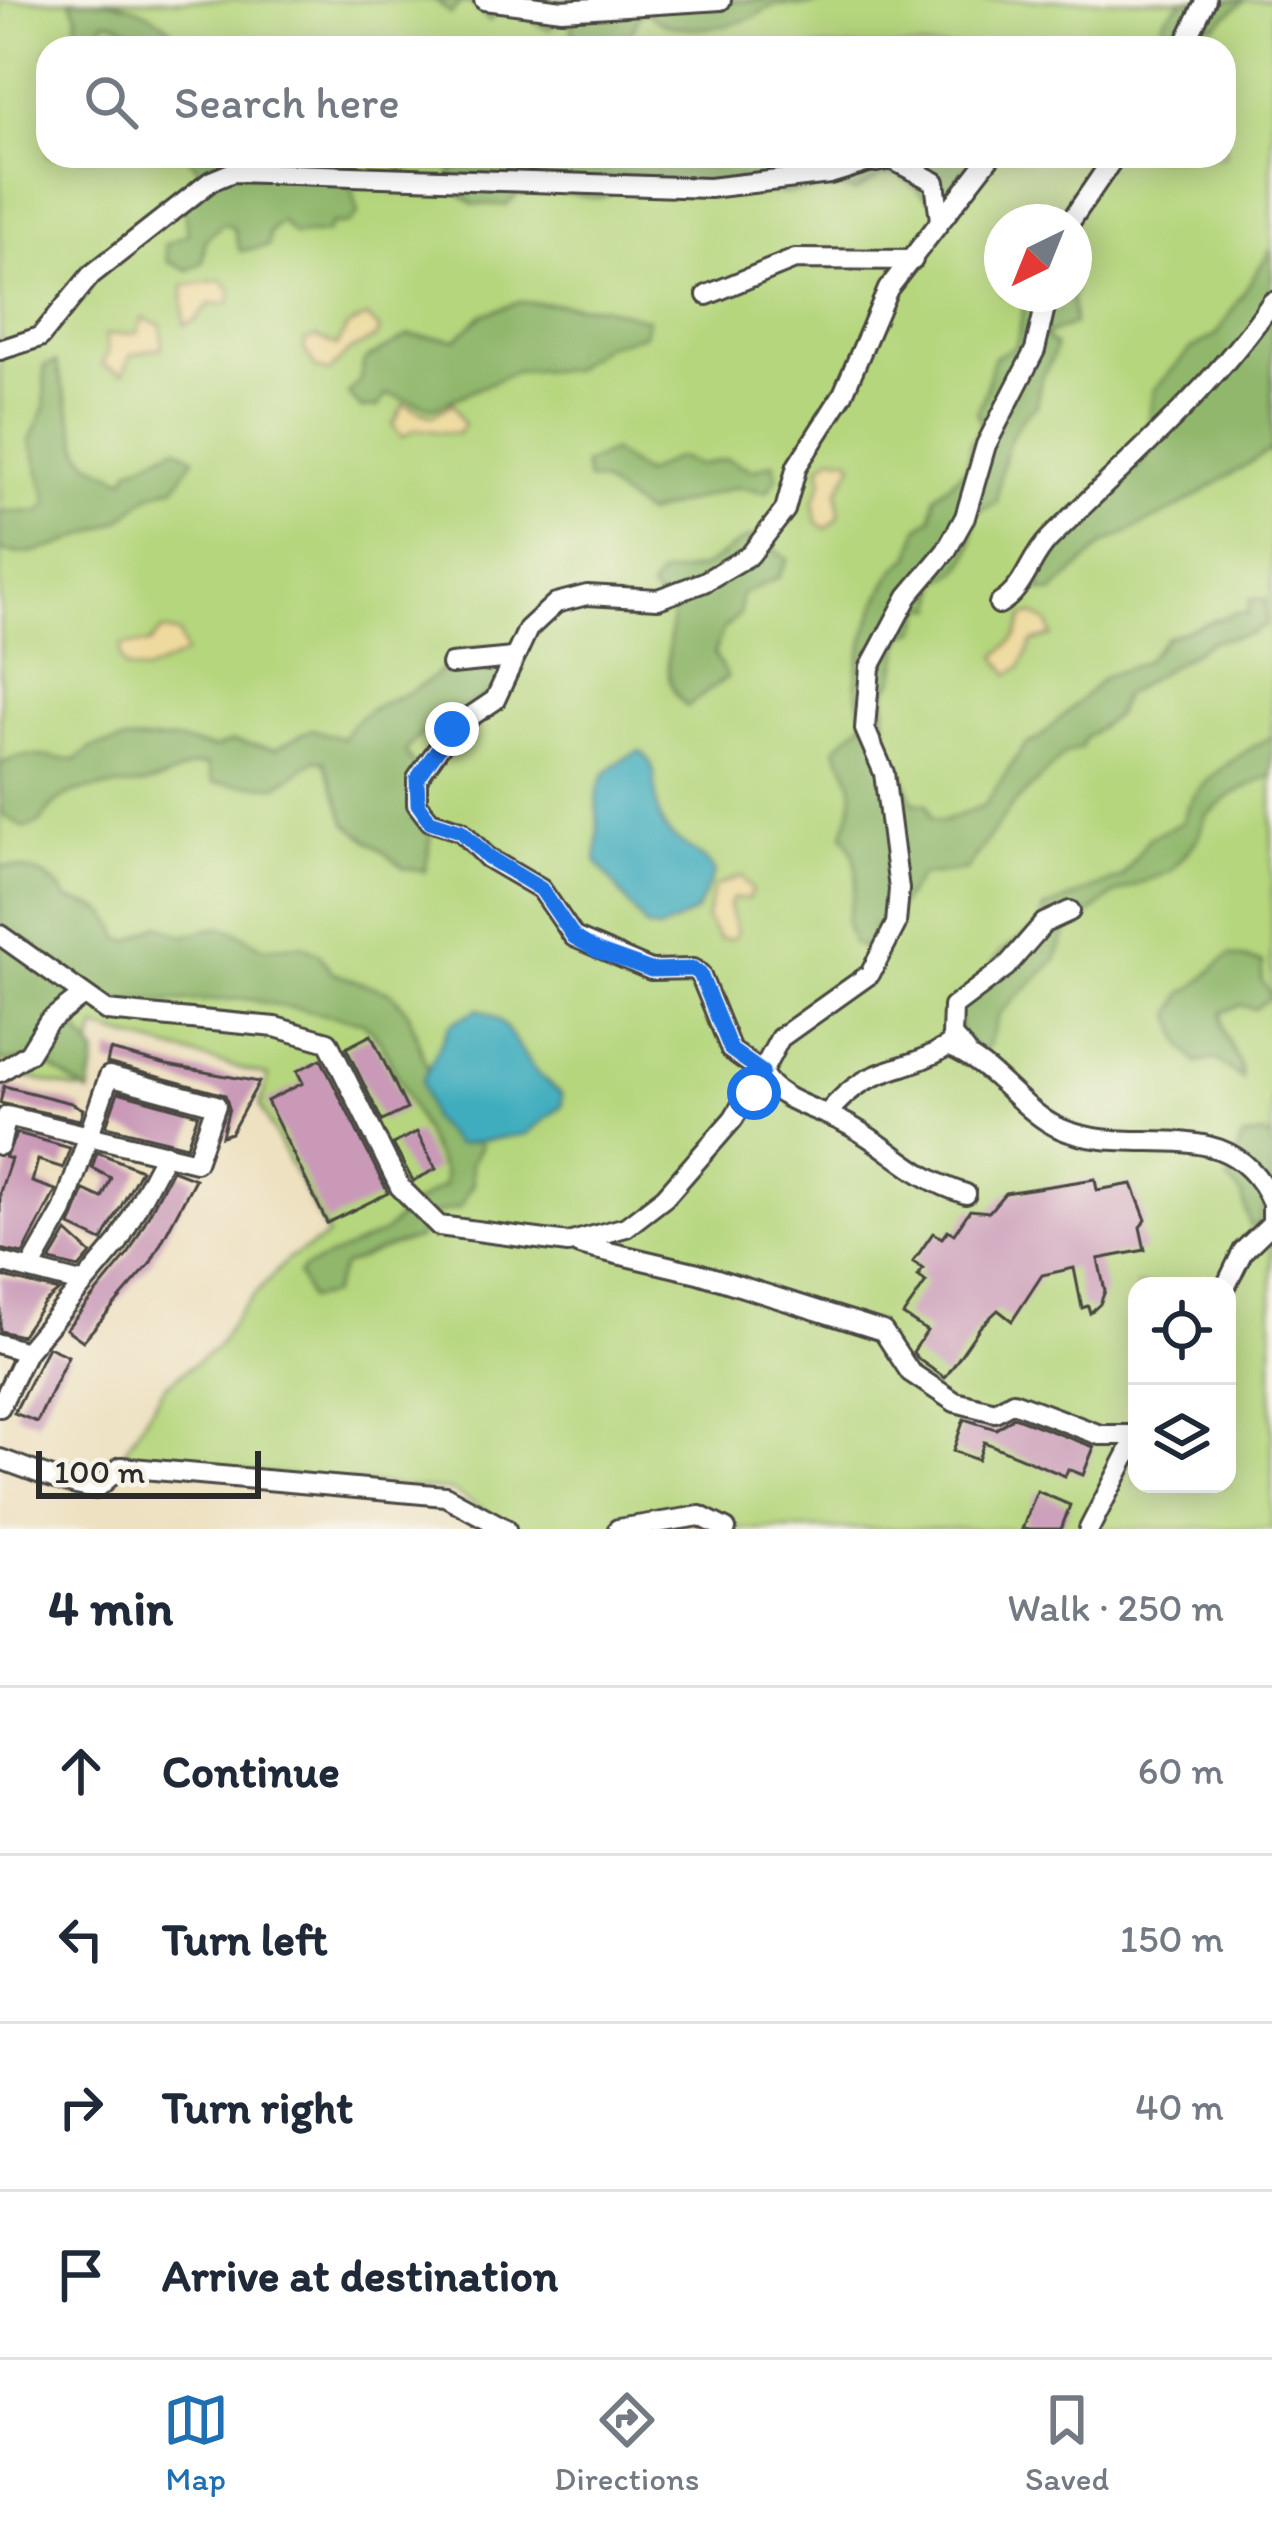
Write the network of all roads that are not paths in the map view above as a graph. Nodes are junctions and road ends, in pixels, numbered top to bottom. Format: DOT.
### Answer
graph roads {
  1 [pos="484,0"];
  2 [pos="721,0"];
  3 [pos="1206,0"];
  4 [pos="1189,36"];
  5 [pos="851,168"];
  6 [pos="908,168"];
  7 [pos="981,168"];
  8 [pos="1106,168"];
  9 [pos="1082,204"];
  10 [pos="940,220"];
  11 [pos="913,260"];
  12 [pos="707,295"];
  13 [pos="1272,302"];
  14 [pos="1044,312"];
  15 [pos="0,350"];
  16 [pos="999,604"];
  17 [pos="513,658"];
  18 [pos="451,664"];
  19 [pos="1070,910"];
  20 [pos="0,935"];
  21 [pos="83,995"];
  22 [pos="970,1055"];
  23 [pos="0,1072"];
  24 [pos="762,1072"];
  25 [pos="827,1114"];
  26 [pos="91,1136"];
  27 [pos="0,1145"];
  28 [pos="165,1154"];
  29 [pos="1270,1194"];
  30 [pos="966,1195"];
  31 [pos="568,1243"];
  32 [pos="0,1262"];
  33 [pos="30,1269"];
  34 [pos="1230,1277"];
  35 [pos="81,1283"];
  36 [pos="0,1344"];
  37 [pos="26,1352"];
  38 [pos="0,1407"];
  39 [pos="1128,1436"];
  40 [pos="1128,1453"];
  41 [pos="0,1460"];
  42 [pos="506,1529"];
  43 [pos="618,1529"];
  44 [pos="727,1529"];
  45 [pos="1089,1529"];
  1 -- 2 [label="street"];
  3 -- 4 [label="street"];
  5 -- 15 [label="street"];
  6 -- 10 [label="street"];
  7 -- 10 [label="street"];
  8 -- 9 [label="street"];
  10 -- 11 [label="street"];
  11 -- 12 [label="street"];
  11 -- 17 [label="street"];
  13 -- 16 [label="street"];
  14 -- 24 [label="street"];
  17 -- 18 [label="street"];
  17 -- 24 [label="street"];
  19 -- 22 [label="street"];
  20 -- 21 [label="street"];
  21 -- 23 [label="street"];
  21 -- 31 [label="street"];
  22 -- 25 [label="street"];
  22 -- 29 [label="street"];
  24 -- 25 [label="street"];
  24 -- 31 [label="street"];
  25 -- 30 [label="street"];
  26 -- 27 [label="street"];
  26 -- 28 [label="street"];
  26 -- 28 [label="street"];
  26 -- 33 [label="street"];
  28 -- 35 [label="street"];
  29 -- 34 [label="street"];
  31 -- 39 [label="street"];
  32 -- 33 [label="street"];
  33 -- 35 [label="street"];
  35 -- 37 [label="street"];
  36 -- 37 [label="street"];
  37 -- 38 [label="street"];
  40 -- 45 [label="street"];
  41 -- 42 [label="street"];
  43 -- 44 [label="street"];
}
